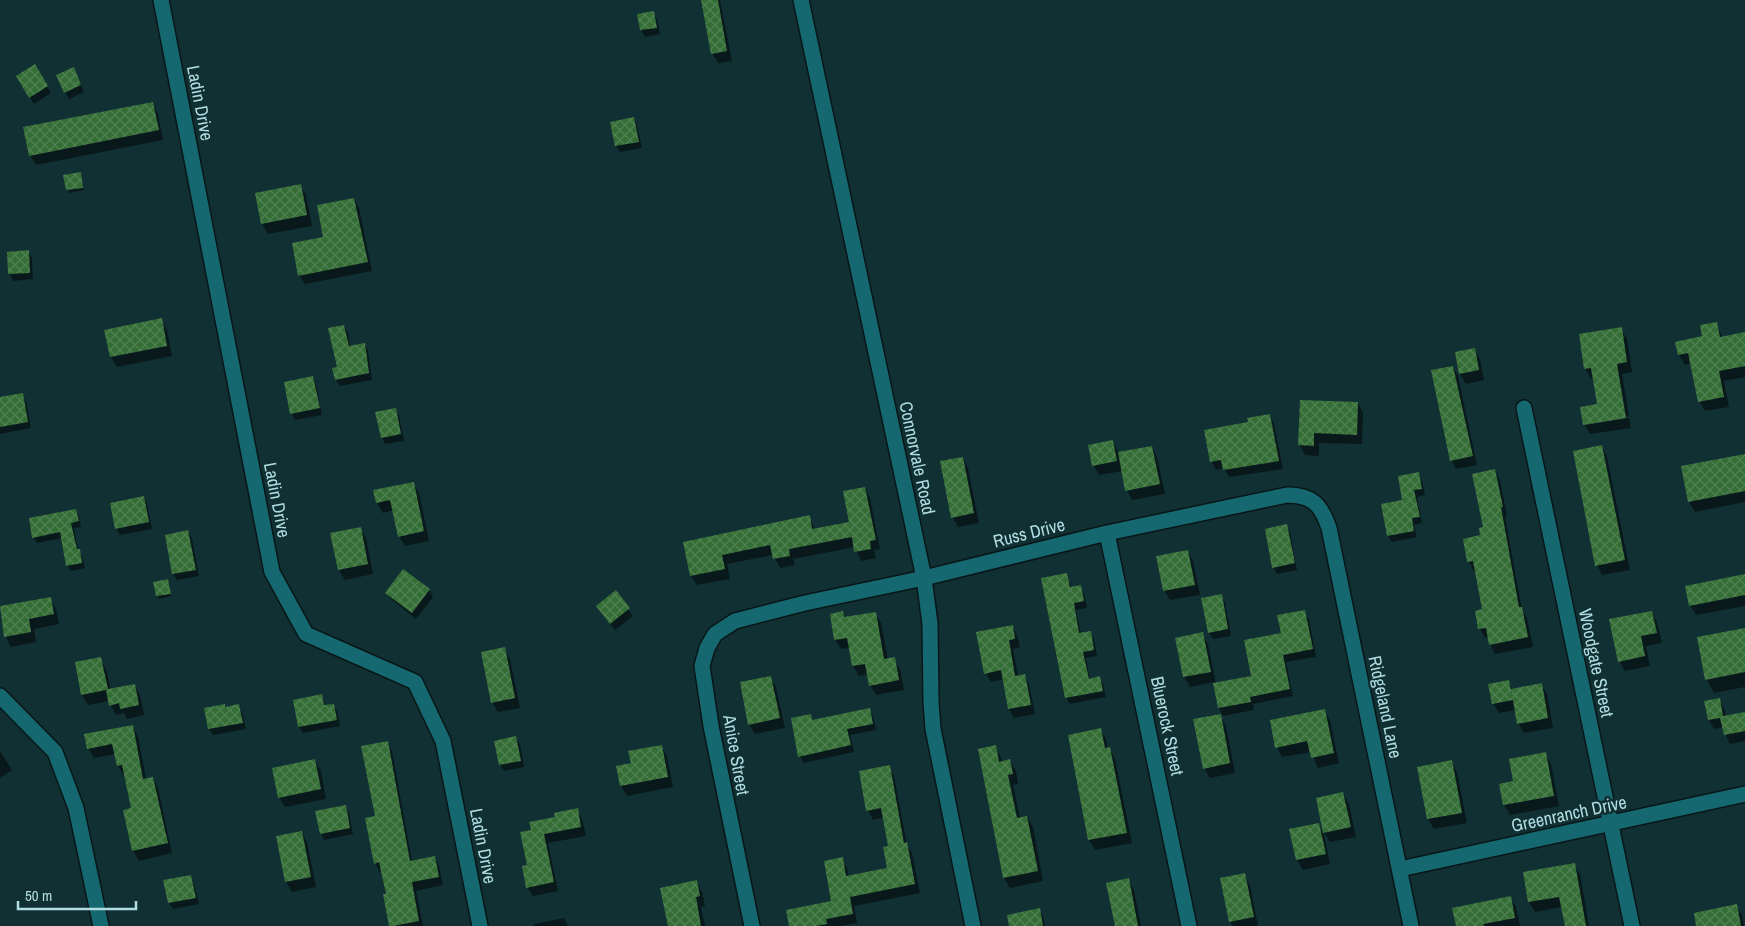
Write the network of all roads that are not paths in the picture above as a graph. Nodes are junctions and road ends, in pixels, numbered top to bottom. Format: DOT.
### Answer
graph roads {
  1 [pos="161,0"];
  2 [pos="801,0"];
  3 [pos="1524,408"];
  4 [pos="1313,501"];
  5 [pos="1107,533"];
  6 [pos="924,578"];
  7 [pos="754,616"];
  8 [pos="0,696"];
  9 [pos="1745,794"];
  10 [pos="1611,824"];
  11 [pos="1400,869"];
  12 [pos="100,926"];
  13 [pos="480,926"];
  14 [pos="752,926"];
  15 [pos="973,926"];
  16 [pos="1190,926"];
  17 [pos="1411,926"];
  18 [pos="1632,926"];
  1 -- 13 [label="street, Ladin Drive"];
  2 -- 6 [label="street, Connorvale Road"];
  3 -- 10 [label="street, Woodgate Street"];
  4 -- 5 [label="street, Russ Drive"];
  4 -- 11 [label="street, Ridgeland Lane"];
  5 -- 6 [label="street, Russ Drive"];
  5 -- 16 [label="street, Bluerock Street"];
  6 -- 7 [label="street, Russ Drive"];
  6 -- 15 [label="street, Connorvale Road"];
  7 -- 14 [label="street, Anice Street"];
  8 -- 12 [label="street"];
  9 -- 10 [label="street, Greenranch Drive"];
  10 -- 11 [label="street, Greenranch Drive"];
  10 -- 18 [label="street, Woodgate Street"];
  11 -- 17 [label="street, Ridgeland Lane"];
}
